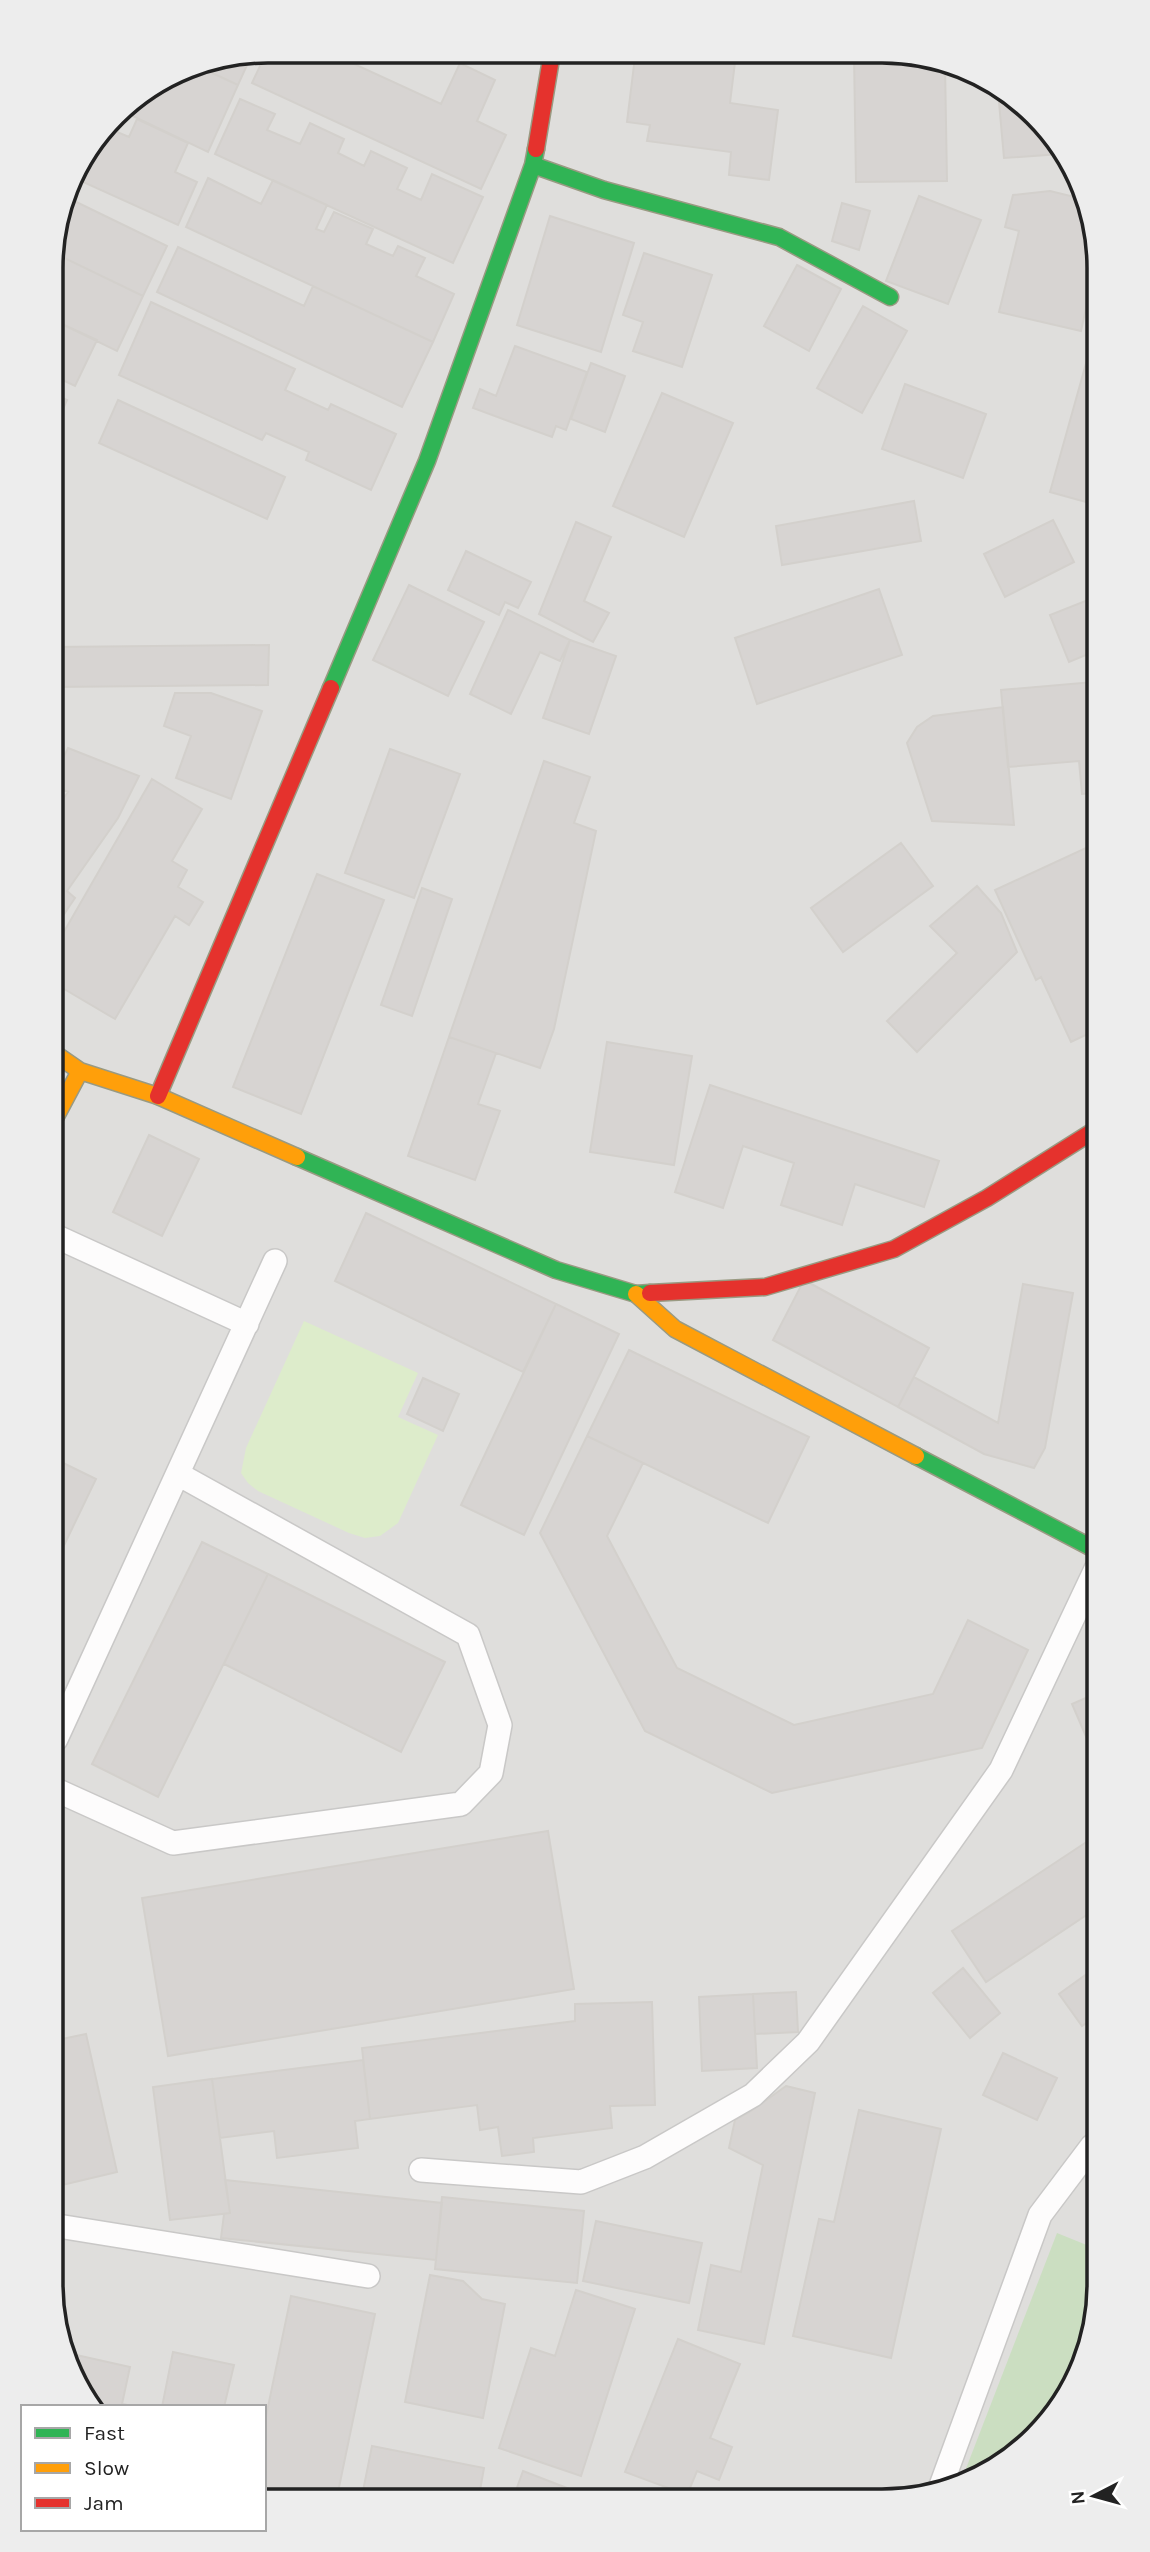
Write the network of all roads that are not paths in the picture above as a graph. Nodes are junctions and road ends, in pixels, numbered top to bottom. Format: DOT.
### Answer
graph roads {
  1 [pos="550,63"];
  2 [pos="533,165"];
  3 [pos="890,297"];
  4 [pos="63,1059"];
  5 [pos="80,1071"];
  6 [pos="158,1096"];
  7 [pos="63,1103"];
  8 [pos="1087,1135"];
  9 [pos="63,1240"];
  10 [pos="275,1261"];
  11 [pos="636,1294"];
  12 [pos="247,1324"];
  13 [pos="178,1474"];
  14 [pos="1087,1545"];
  15 [pos="1087,1588"];
  16 [pos="63,1724"];
  17 [pos="63,1793"];
  18 [pos="1087,2153"];
  19 [pos="421,2170"];
  20 [pos="63,2227"];
  21 [pos="368,2276"];
  22 [pos="943,2479"];
  1 -- 2 [label="street"];
  2 -- 3 [label="street"];
  2 -- 6 [label="street"];
  4 -- 5 [label="street"];
  5 -- 6 [label="street"];
  5 -- 7 [label="street"];
  6 -- 11 [label="street"];
  8 -- 11 [label="street"];
  9 -- 12 [label="lane"];
  10 -- 12 [label="lane"];
  11 -- 14 [label="street"];
  12 -- 13 [label="lane"];
  13 -- 16 [label="lane"];
  13 -- 17 [label="lane"];
  15 -- 19 [label="lane"];
  18 -- 22 [label="lane"];
  20 -- 21 [label="lane"];
}
